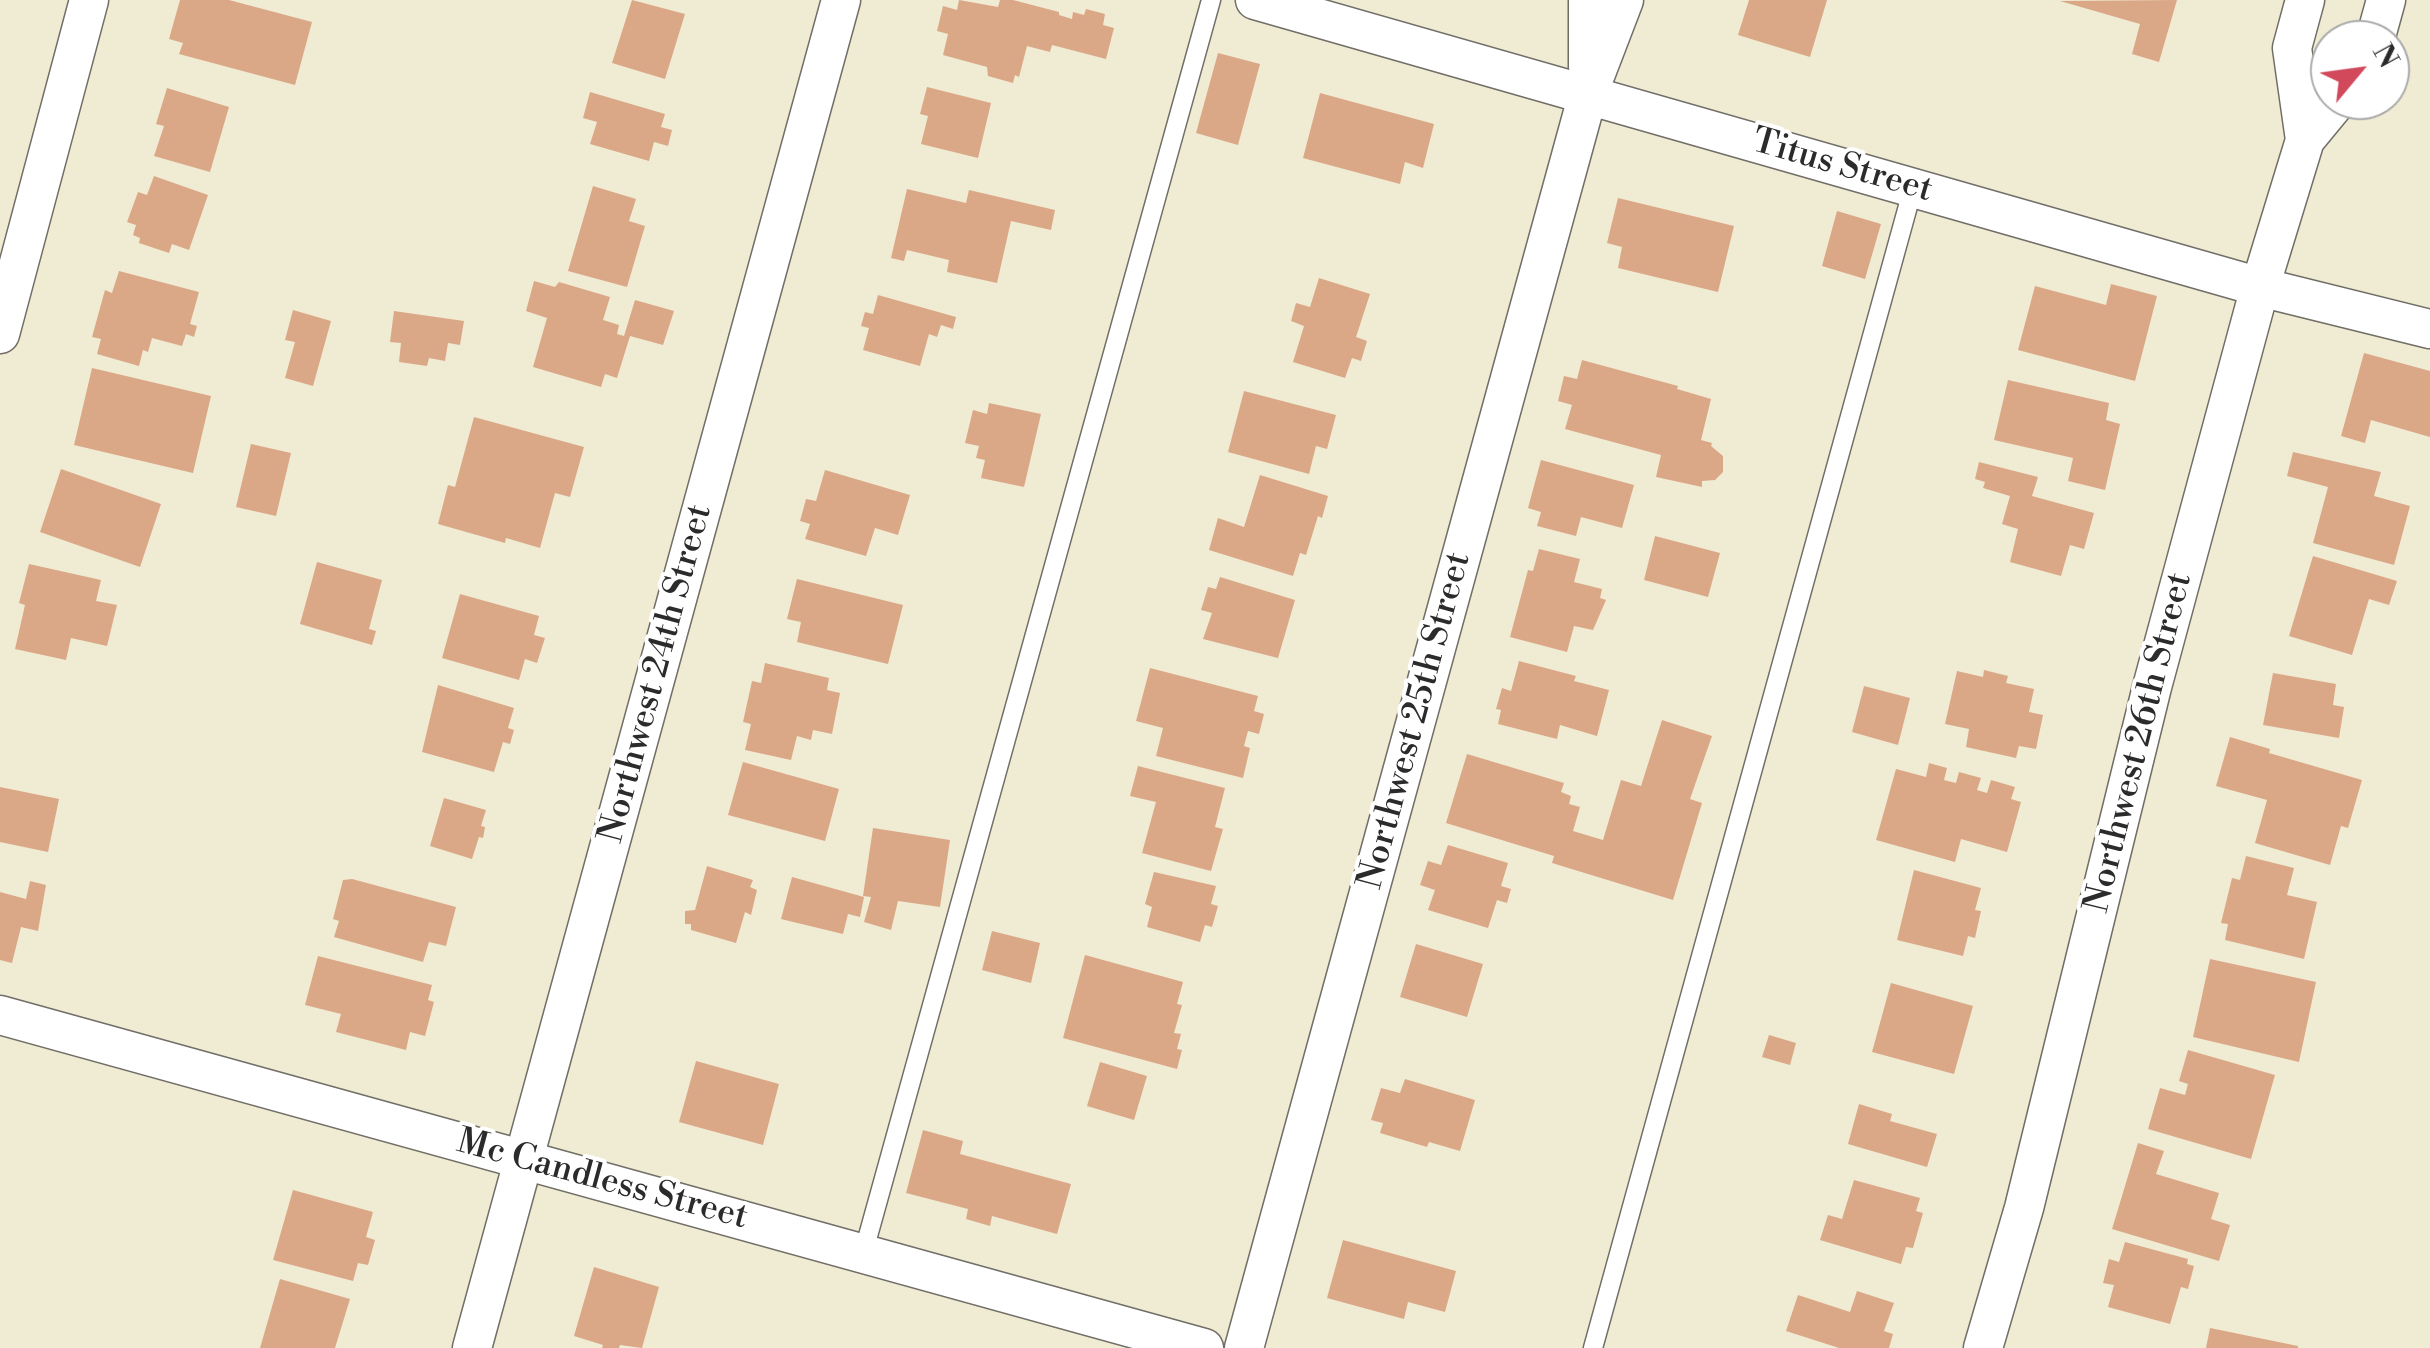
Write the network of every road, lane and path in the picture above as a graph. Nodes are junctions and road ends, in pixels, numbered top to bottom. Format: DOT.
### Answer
graph roads {
  1 [pos="88,0"];
  2 [pos="842,0"];
  3 [pos="1210,0"];
  4 [pos="1255,0"];
  5 [pos="1588,0"];
  6 [pos="1624,0"];
  7 [pos="2306,0"];
  8 [pos="1588,94"];
  9 [pos="2321,120"];
  10 [pos="2304,140"];
  11 [pos="1914,188"];
  12 [pos="2260,287"];
  13 [pos="2430,329"];
  14 [pos="0,334"];
  15 [pos="0,1015"];
  16 [pos="524,1160"];
  17 [pos="863,1254"];
  18 [pos="472,1348"];
  19 [pos="1204,1348"];
  20 [pos="1244,1348"];
  21 [pos="1594,1348"];
  22 [pos="1983,1348"];
  1 -- 14 [label="street"];
  2 -- 16 [label="street, Northwest 24th Street"];
  3 -- 17 [label="lane"];
  4 -- 8 [label="street, Titus Street"];
  5 -- 8 [label="street, Northwest 25th Street"];
  6 -- 8 [label="street, Northwest 25th Street"];
  7 -- 10 [label="street, Northwest 26th Street"];
  8 -- 11 [label="street, Titus Street"];
  8 -- 20 [label="street, Northwest 25th Street"];
  9 -- 10 [label="street, Northwest 26th Street"];
  10 -- 12 [label="street, Northwest 26th Street"];
  11 -- 12 [label="street, Titus Street"];
  11 -- 21 [label="lane"];
  12 -- 13 [label="street, Titus Street"];
  12 -- 22 [label="street, Northwest 26th Street"];
  15 -- 16 [label="street, Mc Candless Street"];
  16 -- 17 [label="street, Mc Candless Street"];
  16 -- 18 [label="street, Northwest 24th Street"];
  17 -- 19 [label="street, Mc Candless Street"];
}
